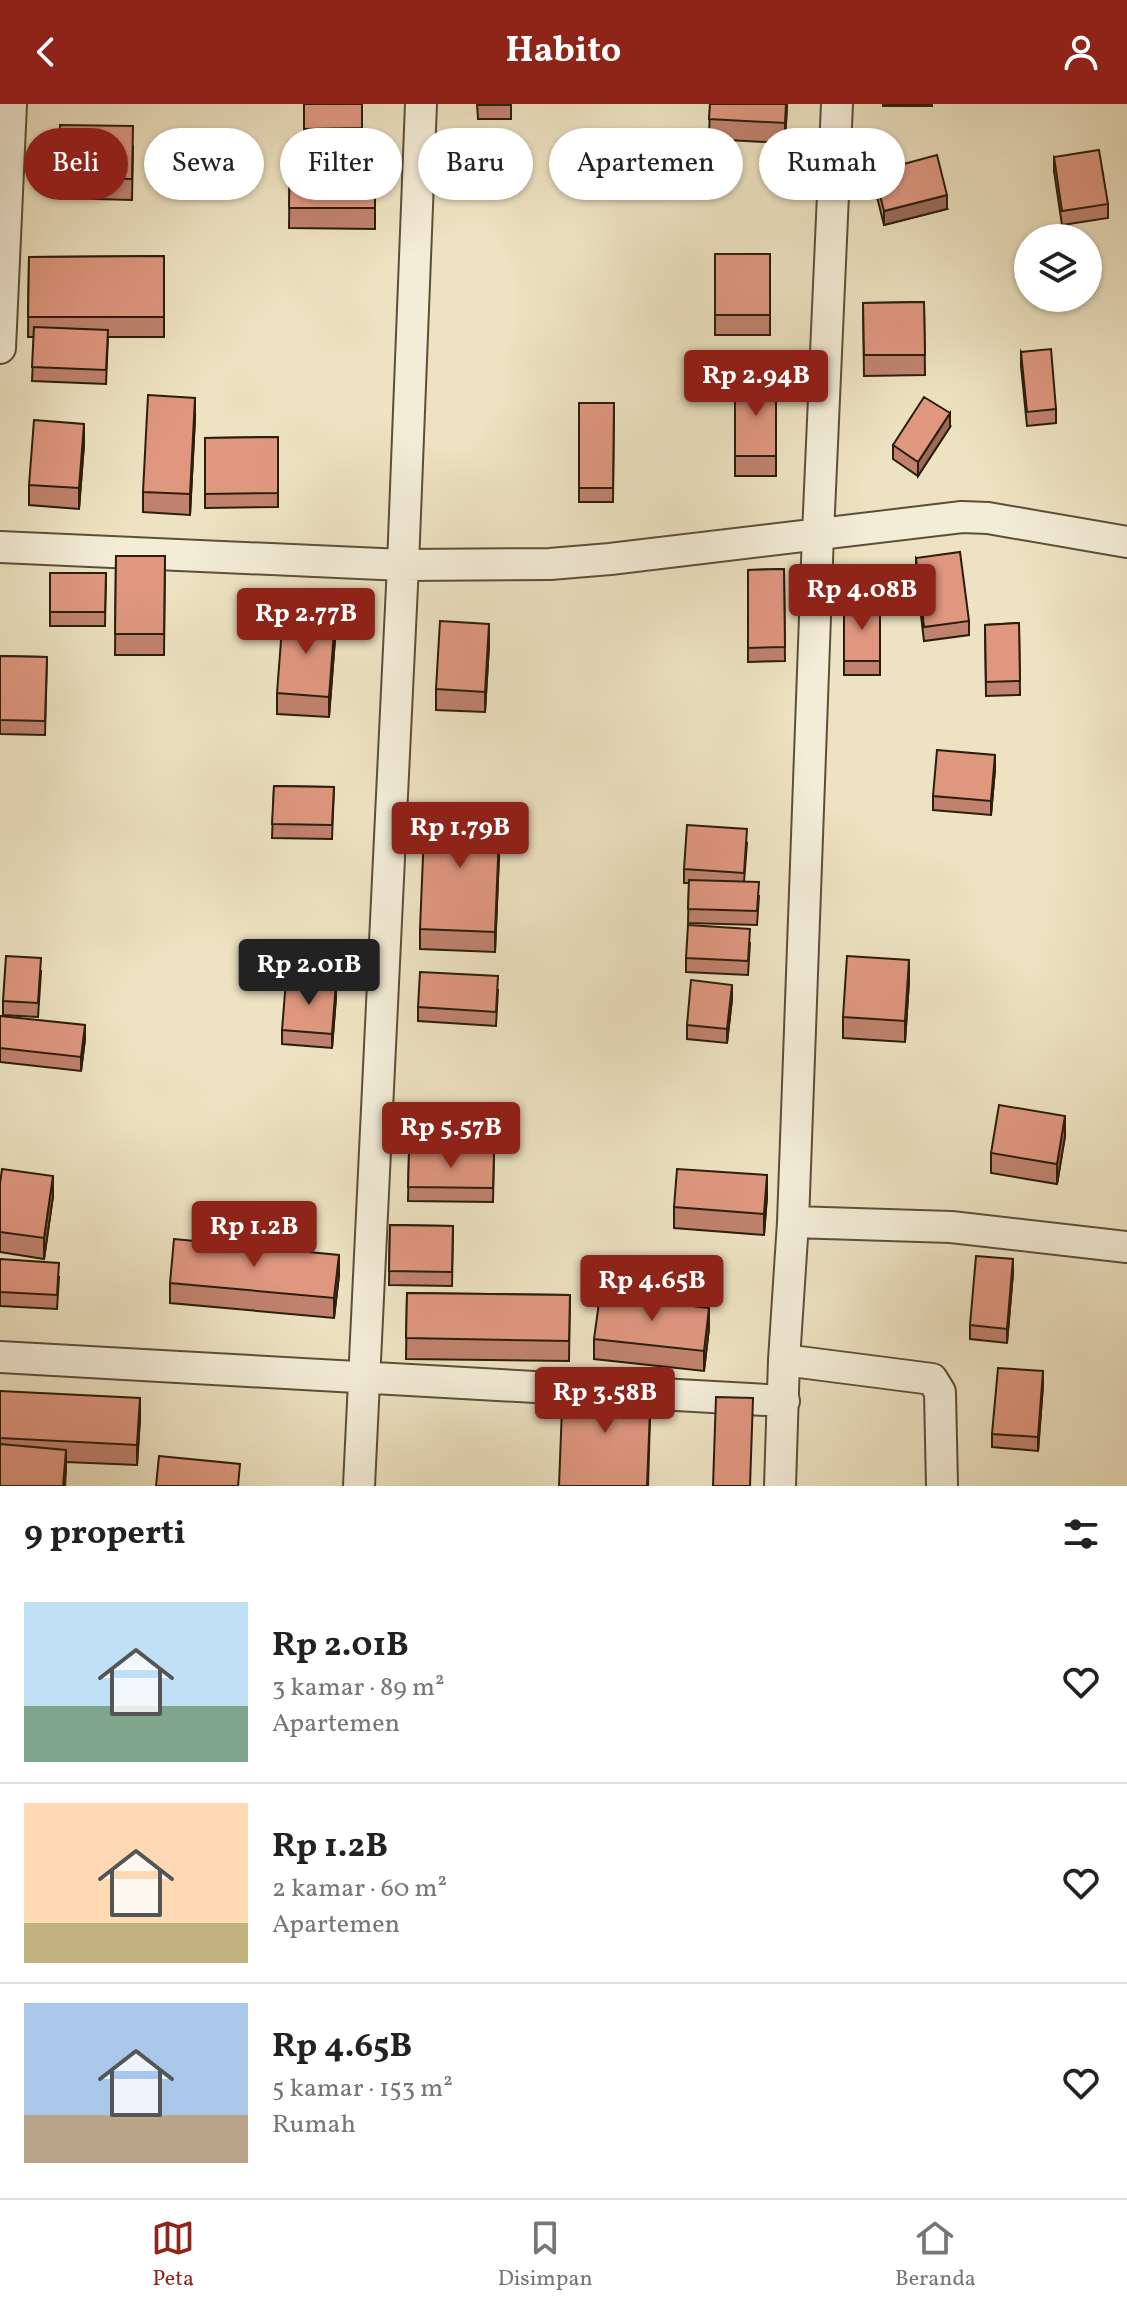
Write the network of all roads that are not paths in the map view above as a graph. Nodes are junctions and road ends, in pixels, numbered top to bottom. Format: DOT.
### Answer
graph roads {
  1 [pos="11,104"];
  2 [pos="421,104"];
  3 [pos="837,104"];
  4 [pos="0,348"];
  5 [pos="818,534"];
  6 [pos="1127,542"];
  7 [pos="0,547"];
  8 [pos="403,565"];
  9 [pos="793,1222"];
  10 [pos="1127,1247"];
  11 [pos="0,1357"];
  12 [pos="784,1360"];
  13 [pos="363,1379"];
  14 [pos="784,1401"];
  15 [pos="359,1486"];
  16 [pos="780,1486"];
  17 [pos="942,1486"];
  1 -- 4 [label="street"];
  2 -- 8 [label="street"];
  3 -- 5 [label="street"];
  5 -- 6 [label="street"];
  5 -- 8 [label="street"];
  5 -- 9 [label="street"];
  7 -- 8 [label="street"];
  8 -- 13 [label="street"];
  9 -- 10 [label="street"];
  9 -- 12 [label="street"];
  11 -- 13 [label="street"];
  12 -- 14 [label="street"];
  12 -- 17 [label="street"];
  13 -- 14 [label="street"];
  13 -- 15 [label="street"];
  14 -- 16 [label="street"];
}
